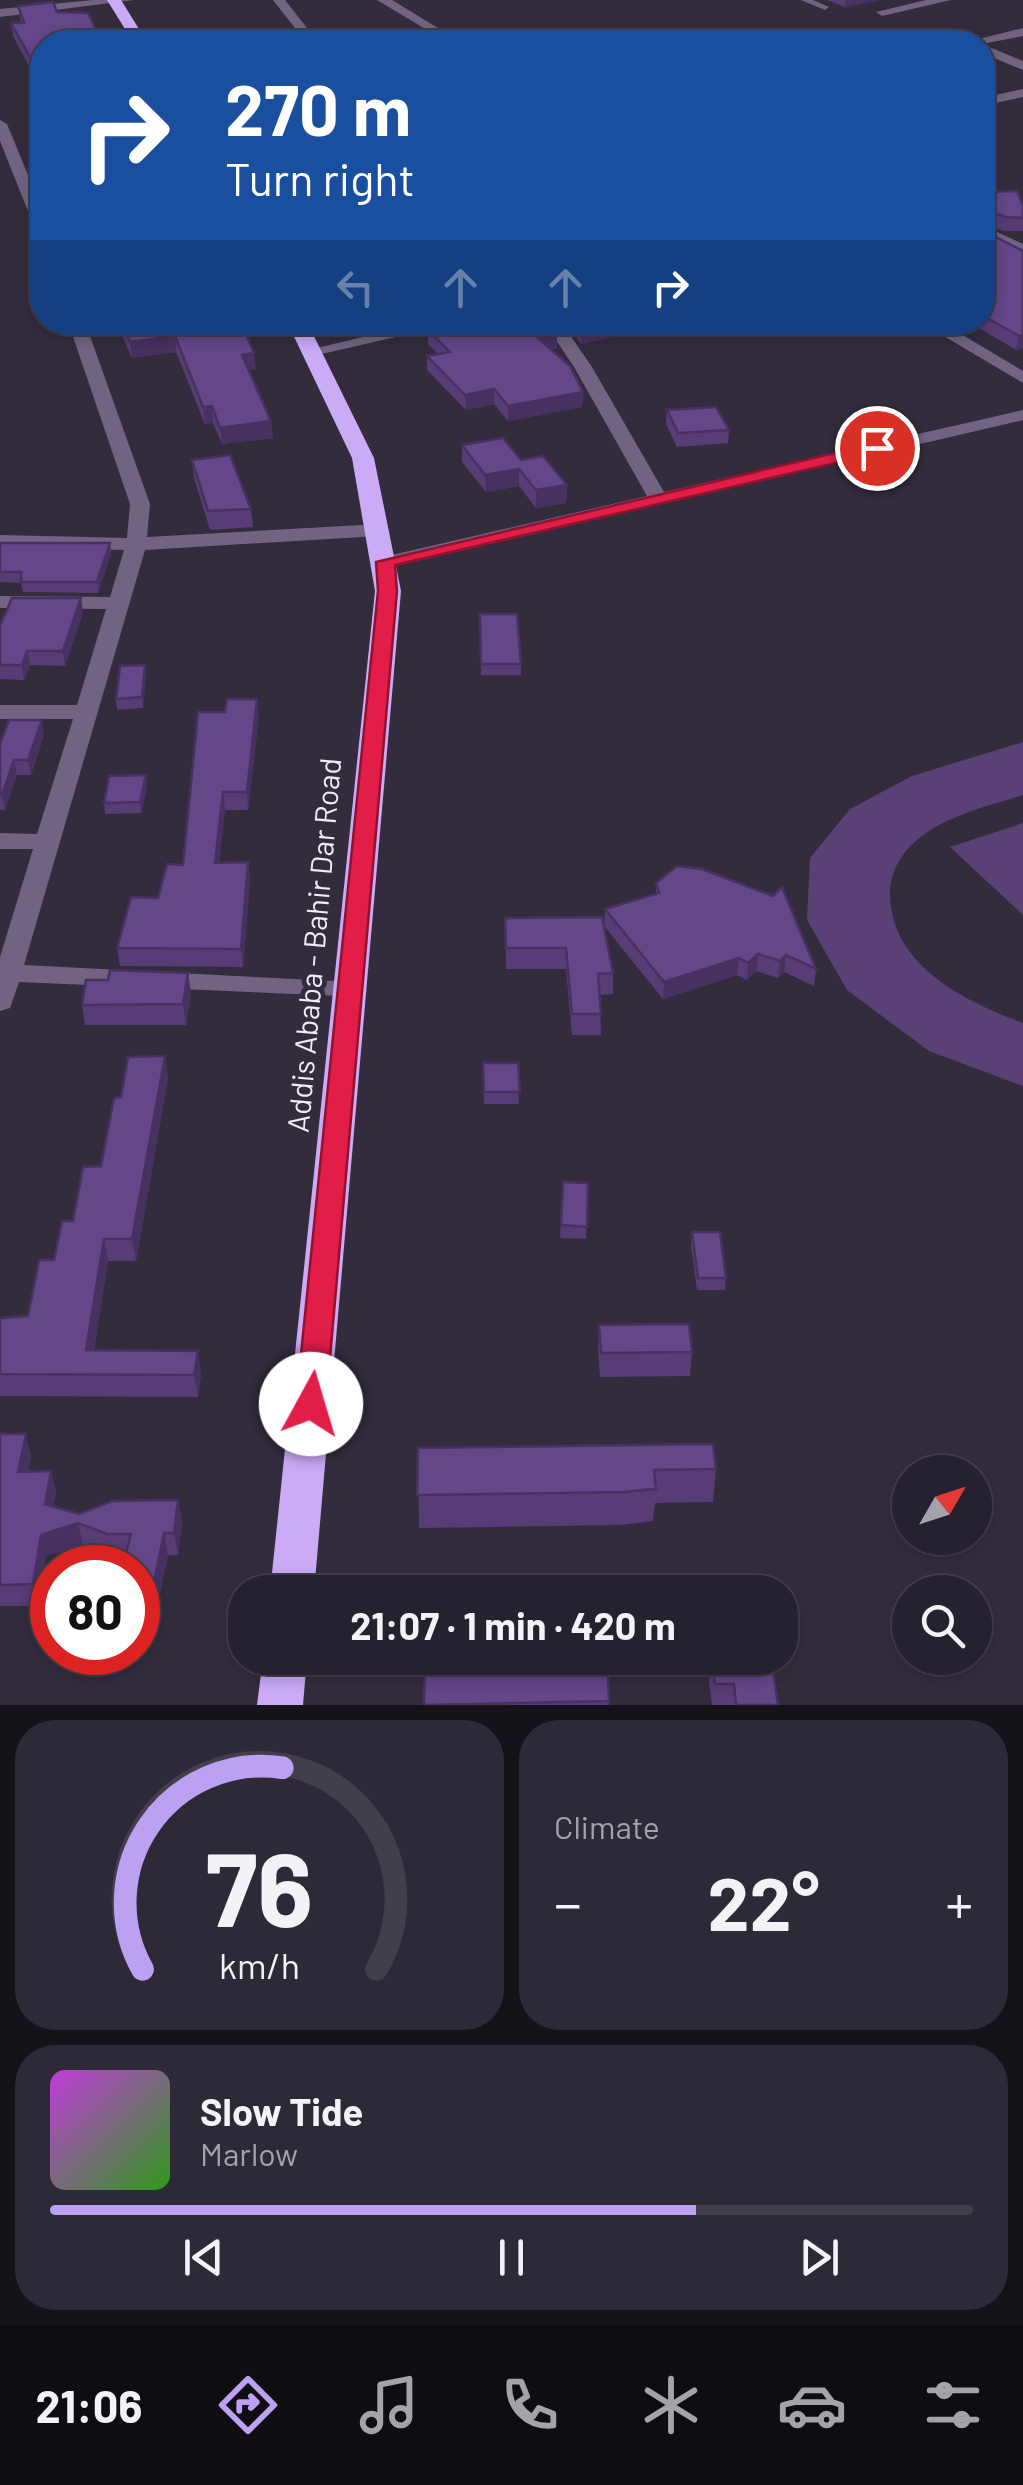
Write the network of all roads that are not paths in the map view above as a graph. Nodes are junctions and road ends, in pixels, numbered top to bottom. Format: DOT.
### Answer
graph roads {
  1 [pos="119,0"];
  2 [pos="279,0"];
  3 [pos="383,0"];
  4 [pos="805,0"];
  5 [pos="945,0"];
  6 [pos="825,8"];
  7 [pos="882,12"];
  8 [pos="0,13"];
  9 [pos="134,30"];
  10 [pos="303,30"];
  11 [pos="434,30"];
  12 [pos="1023,32"];
  13 [pos="995,38"];
  14 [pos="995,54"];
  15 [pos="1023,66"];
  16 [pos="1023,93"];
  17 [pos="995,99"];
  18 [pos="1,128"];
  19 [pos="30,205"];
  20 [pos="995,236"];
  21 [pos="1023,250"];
  22 [pos="81,335"];
  23 [pos="561,335"];
  24 [pos="950,335"];
  25 [pos="305,337"];
  26 [pos="1023,378"];
  27 [pos="1023,415"];
  28 [pos="658,499"];
  29 [pos="0,541"];
  30 [pos="136,544"];
  31 [pos="383,546"];
  32 [pos="0,602"];
  33 [pos="118,603"];
  34 [pos="0,712"];
  35 [pos="86,712"];
  36 [pos="0,842"];
  37 [pos="48,842"];
  38 [pos="10,973"];
  39 [pos="353,991"];
  40 [pos="0,1001"];
  41 [pos="294,1575"];
  42 [pos="283,1675"];
  43 [pos="280,1705"];
  1 -- 8 [label="street"];
  1 -- 9 [label="highway"];
  2 -- 10 [label="street"];
  3 -- 11 [label="street"];
  4 -- 6 [label="lane"];
  5 -- 7 [label="street"];
  12 -- 13 [label="street"];
  14 -- 15 [label="street"];
  16 -- 17 [label="street"];
  18 -- 19 [label="street"];
  20 -- 21 [label="street"];
  22 -- 30 [label="street"];
  23 -- 28 [label="street"];
  24 -- 26 [label="street"];
  25 -- 31 [label="highway, Addis Ababa - Bahir Dar Road"];
  27 -- 28 [label="street"];
  28 -- 31 [label="street"];
  29 -- 30 [label="street"];
  30 -- 31 [label="street"];
  30 -- 33 [label="street"];
  31 -- 39 [label="highway, Addis Ababa - Bahir Dar Road"];
  32 -- 33 [label="street"];
  33 -- 35 [label="street"];
  34 -- 35 [label="street"];
  35 -- 37 [label="street"];
  36 -- 37 [label="street"];
  37 -- 38 [label="street"];
  38 -- 39 [label="street"];
  38 -- 40 [label="street"];
  39 -- 41 [label="highway, Addis Ababa - Bahir Dar Road"];
  42 -- 43 [label="highway"];
}
